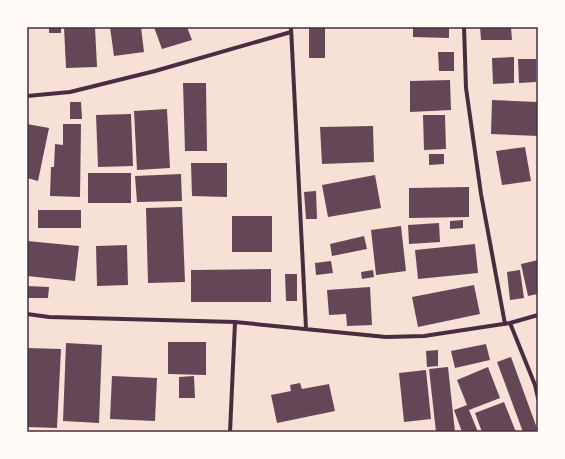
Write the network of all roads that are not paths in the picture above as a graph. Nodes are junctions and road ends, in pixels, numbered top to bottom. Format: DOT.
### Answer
graph roads {
  1 [pos="464,27"];
  2 [pos="291,29"];
  3 [pos="27,96"];
  4 [pos="27,314"];
  5 [pos="538,315"];
  6 [pos="235,322"];
  7 [pos="507,323"];
  8 [pos="306,328"];
  9 [pos="538,398"];
  10 [pos="230,432"];
  1 -- 7 [label="street"];
  2 -- 3 [label="street"];
  2 -- 8 [label="street"];
  4 -- 6 [label="street"];
  5 -- 7 [label="street"];
  6 -- 8 [label="street"];
  6 -- 10 [label="street"];
  7 -- 8 [label="street"];
  7 -- 9 [label="street"];
}
